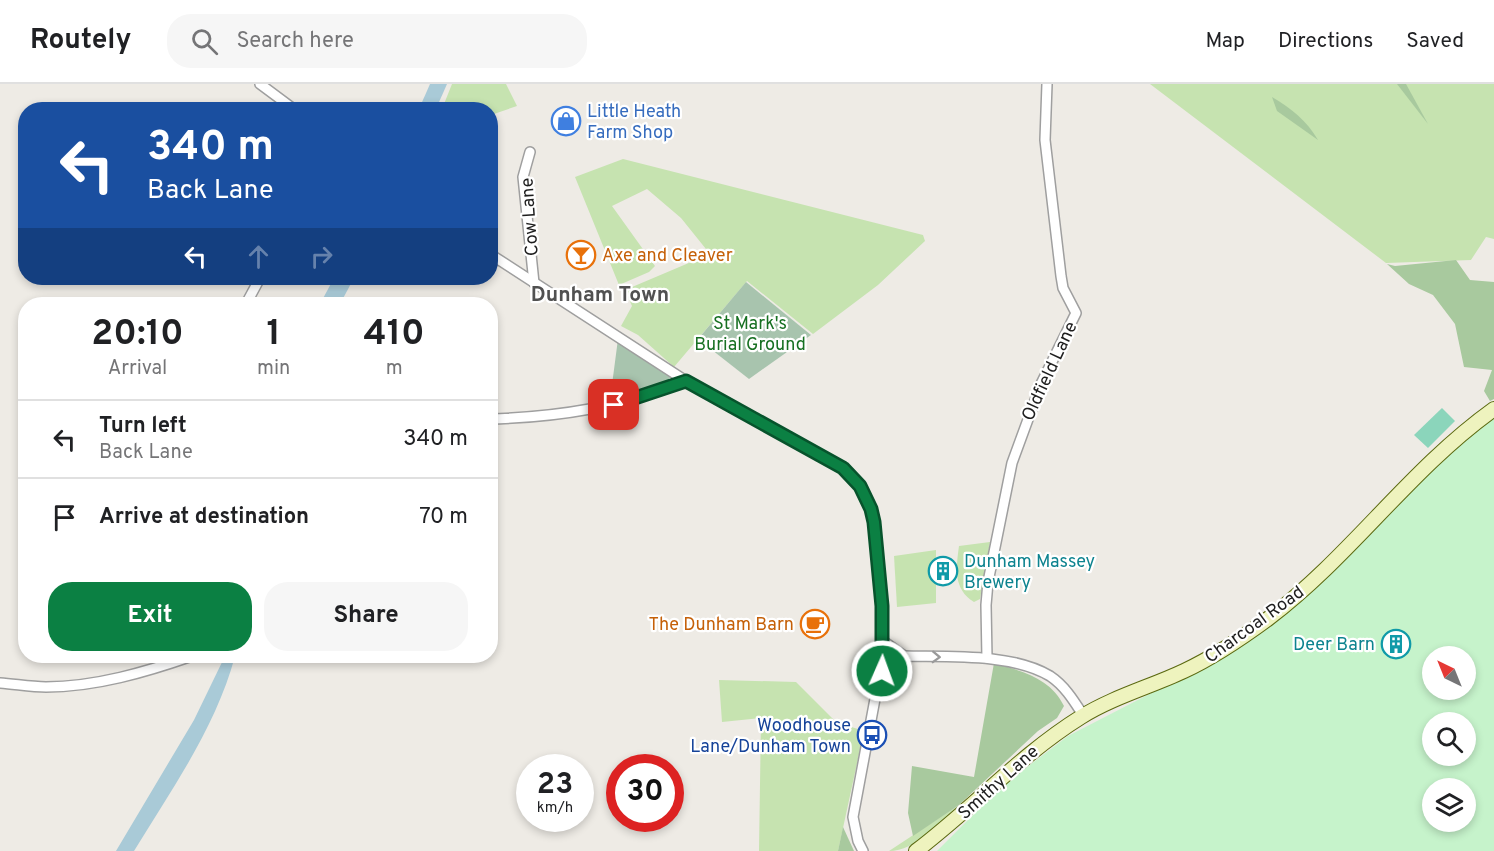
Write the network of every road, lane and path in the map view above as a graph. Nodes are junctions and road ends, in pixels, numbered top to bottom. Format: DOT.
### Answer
graph roads {
  1 [pos="260,84"];
  2 [pos="1047,84"];
  3 [pos="284,102"];
  4 [pos="530,152"];
  5 [pos="498,259"];
  6 [pos="534,283"];
  7 [pos="686,381"];
  8 [pos="1494,409"];
  9 [pos="498,419"];
  10 [pos="883,641"];
  11 [pos="904,656"];
  12 [pos="987,658"];
  13 [pos="168,663"];
  14 [pos="882,671"];
  15 [pos="0,683"];
  16 [pos="1083,715"];
  17 [pos="863,851"];
  18 [pos="916,851"];
  1 -- 3 [label="street"];
  2 -- 12 [label="street, Oldfield Lane"];
  4 -- 6 [label="street, Cow Lane"];
  5 -- 6 [label="street"];
  6 -- 7 [label="street"];
  7 -- 9 [label="street"];
  7 -- 10 [label="street"];
  8 -- 16 [label="main road, Charcoal Road"];
  10 -- 11 [label="street"];
  10 -- 14 [label="street"];
  11 -- 12 [label="street, one-way"];
  11 -- 14 [label="street"];
  12 -- 16 [label="street"];
  13 -- 15 [label="street"];
  14 -- 17 [label="street"];
  16 -- 18 [label="main road, Smithy Lane"];
}
